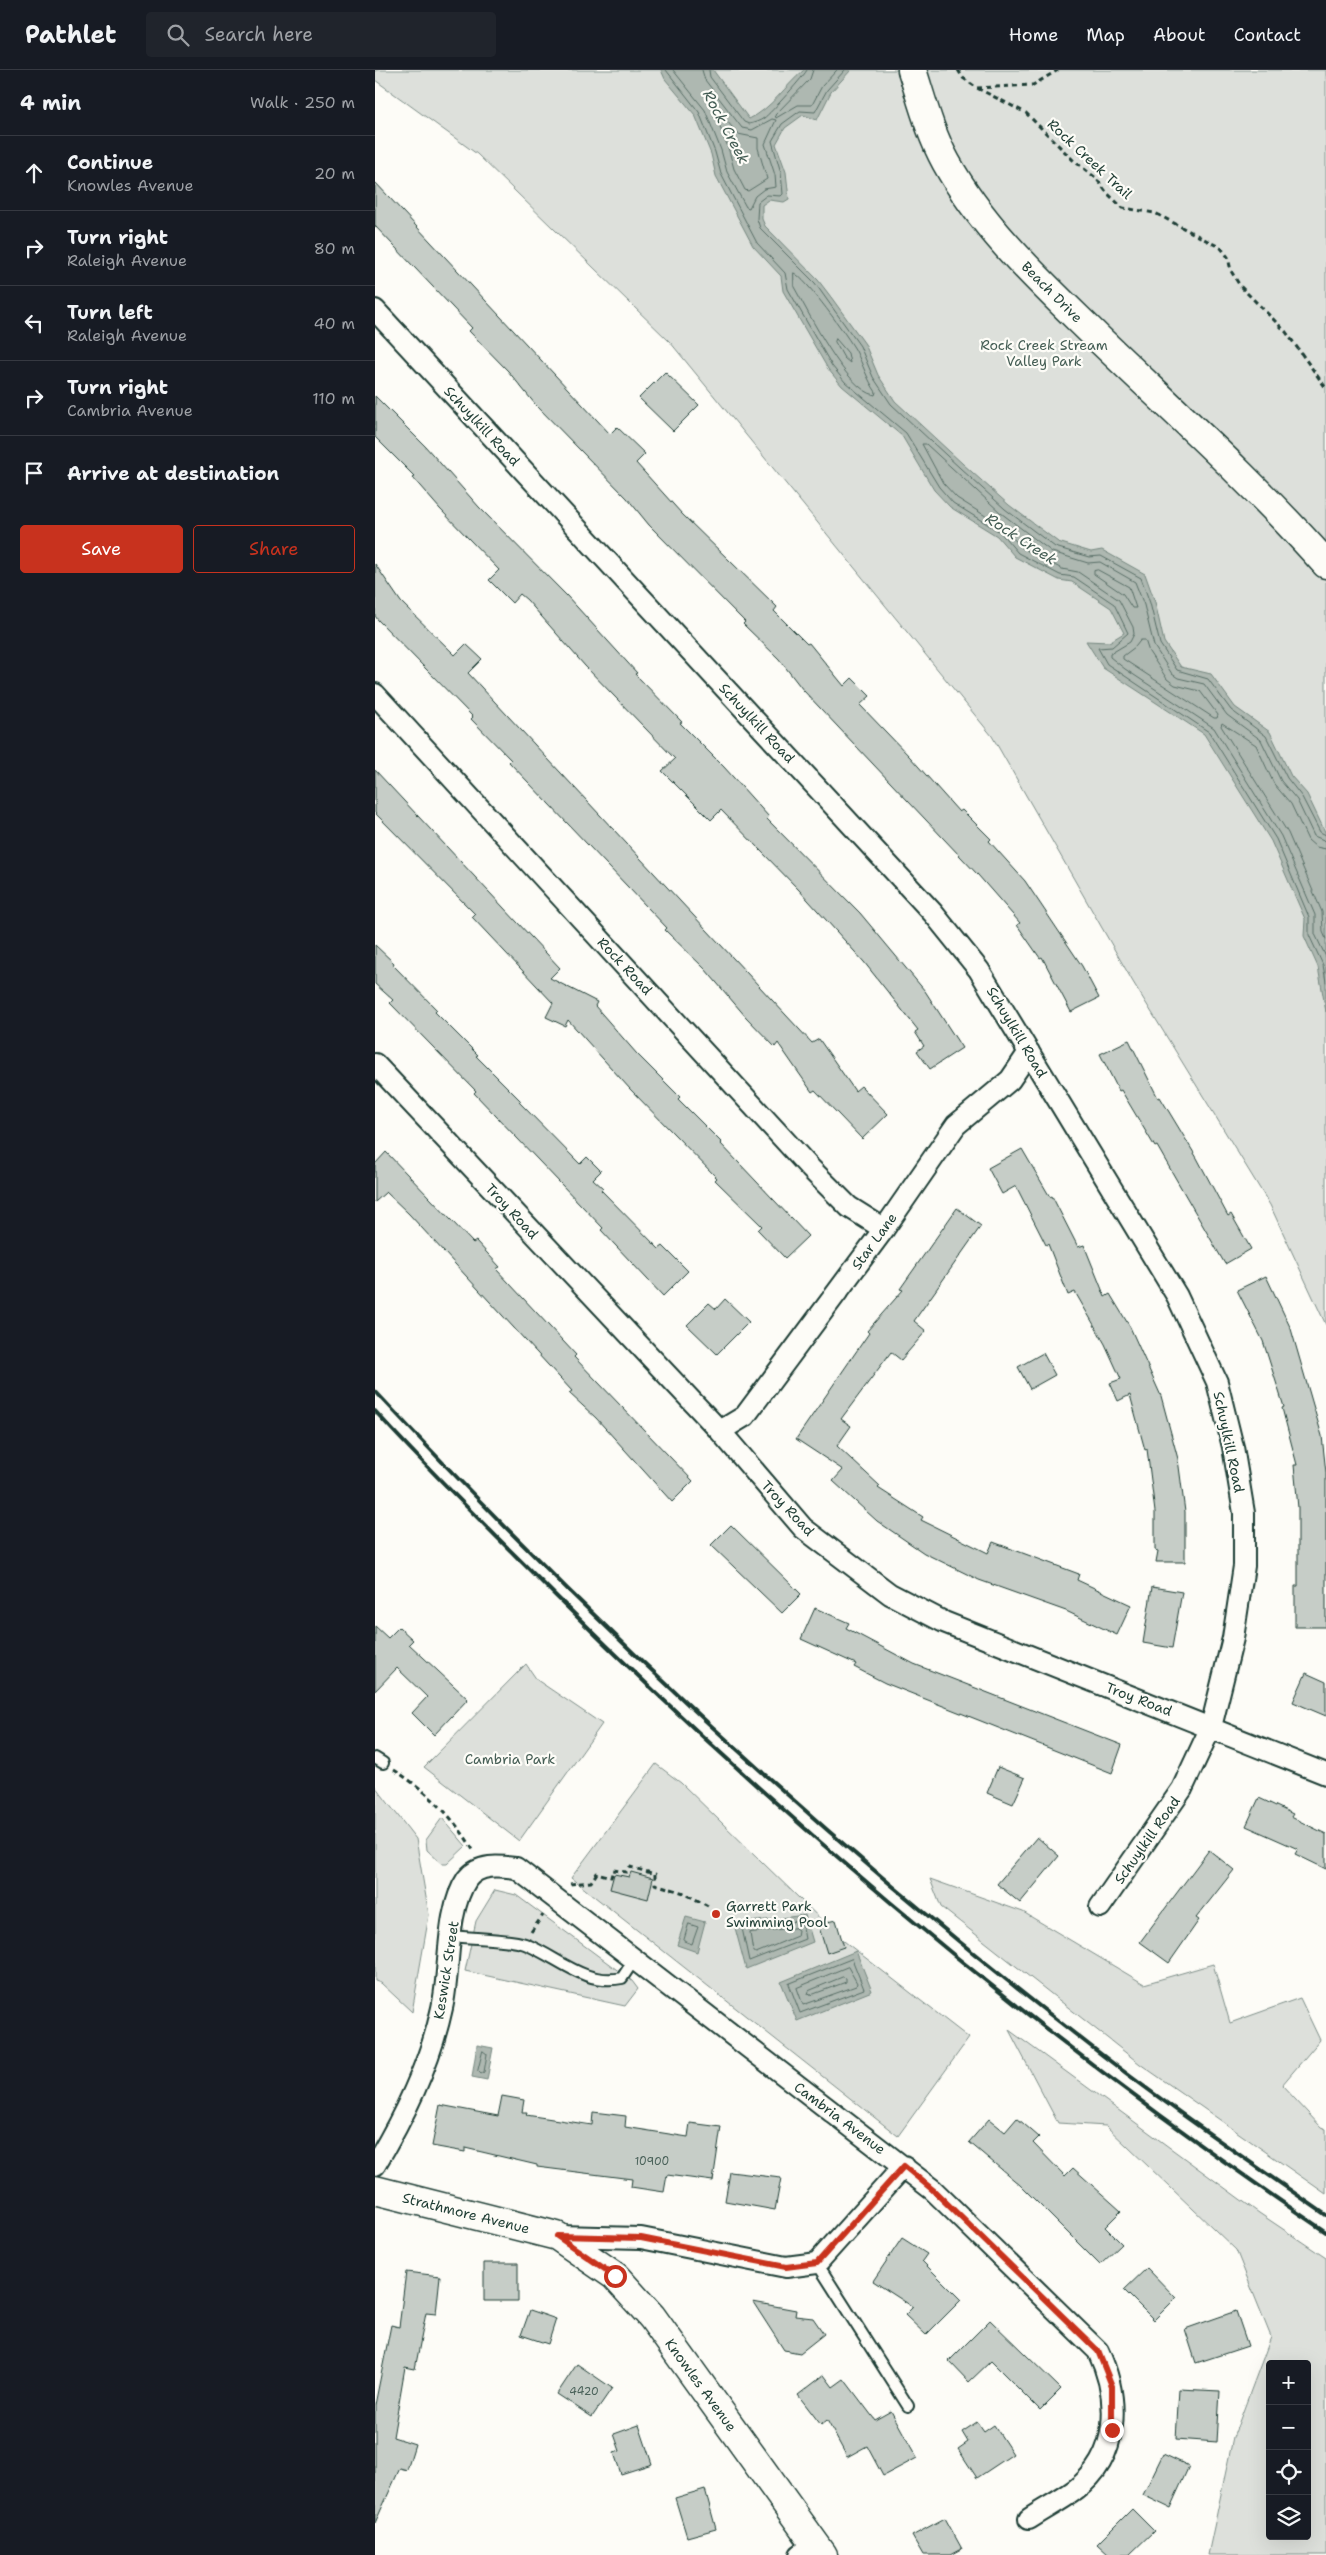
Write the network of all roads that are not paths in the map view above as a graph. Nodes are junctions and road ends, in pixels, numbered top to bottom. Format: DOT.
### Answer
graph roads {
  1 [pos="912,70"];
  2 [pos="377,317"];
  3 [pos="1326,564"];
  4 [pos="375,694"];
  5 [pos="1029,1052"];
  6 [pos="375,1064"];
  7 [pos="884,1229"];
  8 [pos="720,1431"];
  9 [pos="1211,1727"];
  10 [pos="1326,1774"];
  11 [pos="489,1865"];
  12 [pos="1100,1907"];
  13 [pos="451,1936"];
  14 [pos="634,1960"];
  15 [pos="375,2165"];
  16 [pos="904,2166"];
  17 [pos="375,2190"];
  18 [pos="557,2236"];
  19 [pos="817,2263"];
  20 [pos="908,2406"];
  21 [pos="1029,2519"];
  22 [pos="813,2551"];
  1 -- 3 [label="street, Beach Drive"];
  2 -- 5 [label="street, Schuylkill Road"];
  4 -- 7 [label="street, Rock Road"];
  5 -- 7 [label="street, Star Lane"];
  5 -- 9 [label="street, Schuylkill Road"];
  6 -- 8 [label="street, Troy Road"];
  7 -- 8 [label="street, Star Lane"];
  8 -- 9 [label="street, Troy Road"];
  9 -- 10 [label="street, Troy Road"];
  9 -- 12 [label="street, Schuylkill Road"];
  11 -- 13 [label="street, Keswick Street"];
  11 -- 14 [label="street, Cambria Avenue"];
  13 -- 14 [label="lane"];
  13 -- 15 [label="street, Keswick Street"];
  14 -- 16 [label="street, Cambria Avenue"];
  16 -- 19 [label="street"];
  16 -- 21 [label="street, Cambria Avenue"];
  17 -- 18 [label="street, Strathmore Avenue"];
  18 -- 19 [label="street"];
  18 -- 22 [label="street, Knowles Avenue"];
  19 -- 20 [label="lane"];
}
